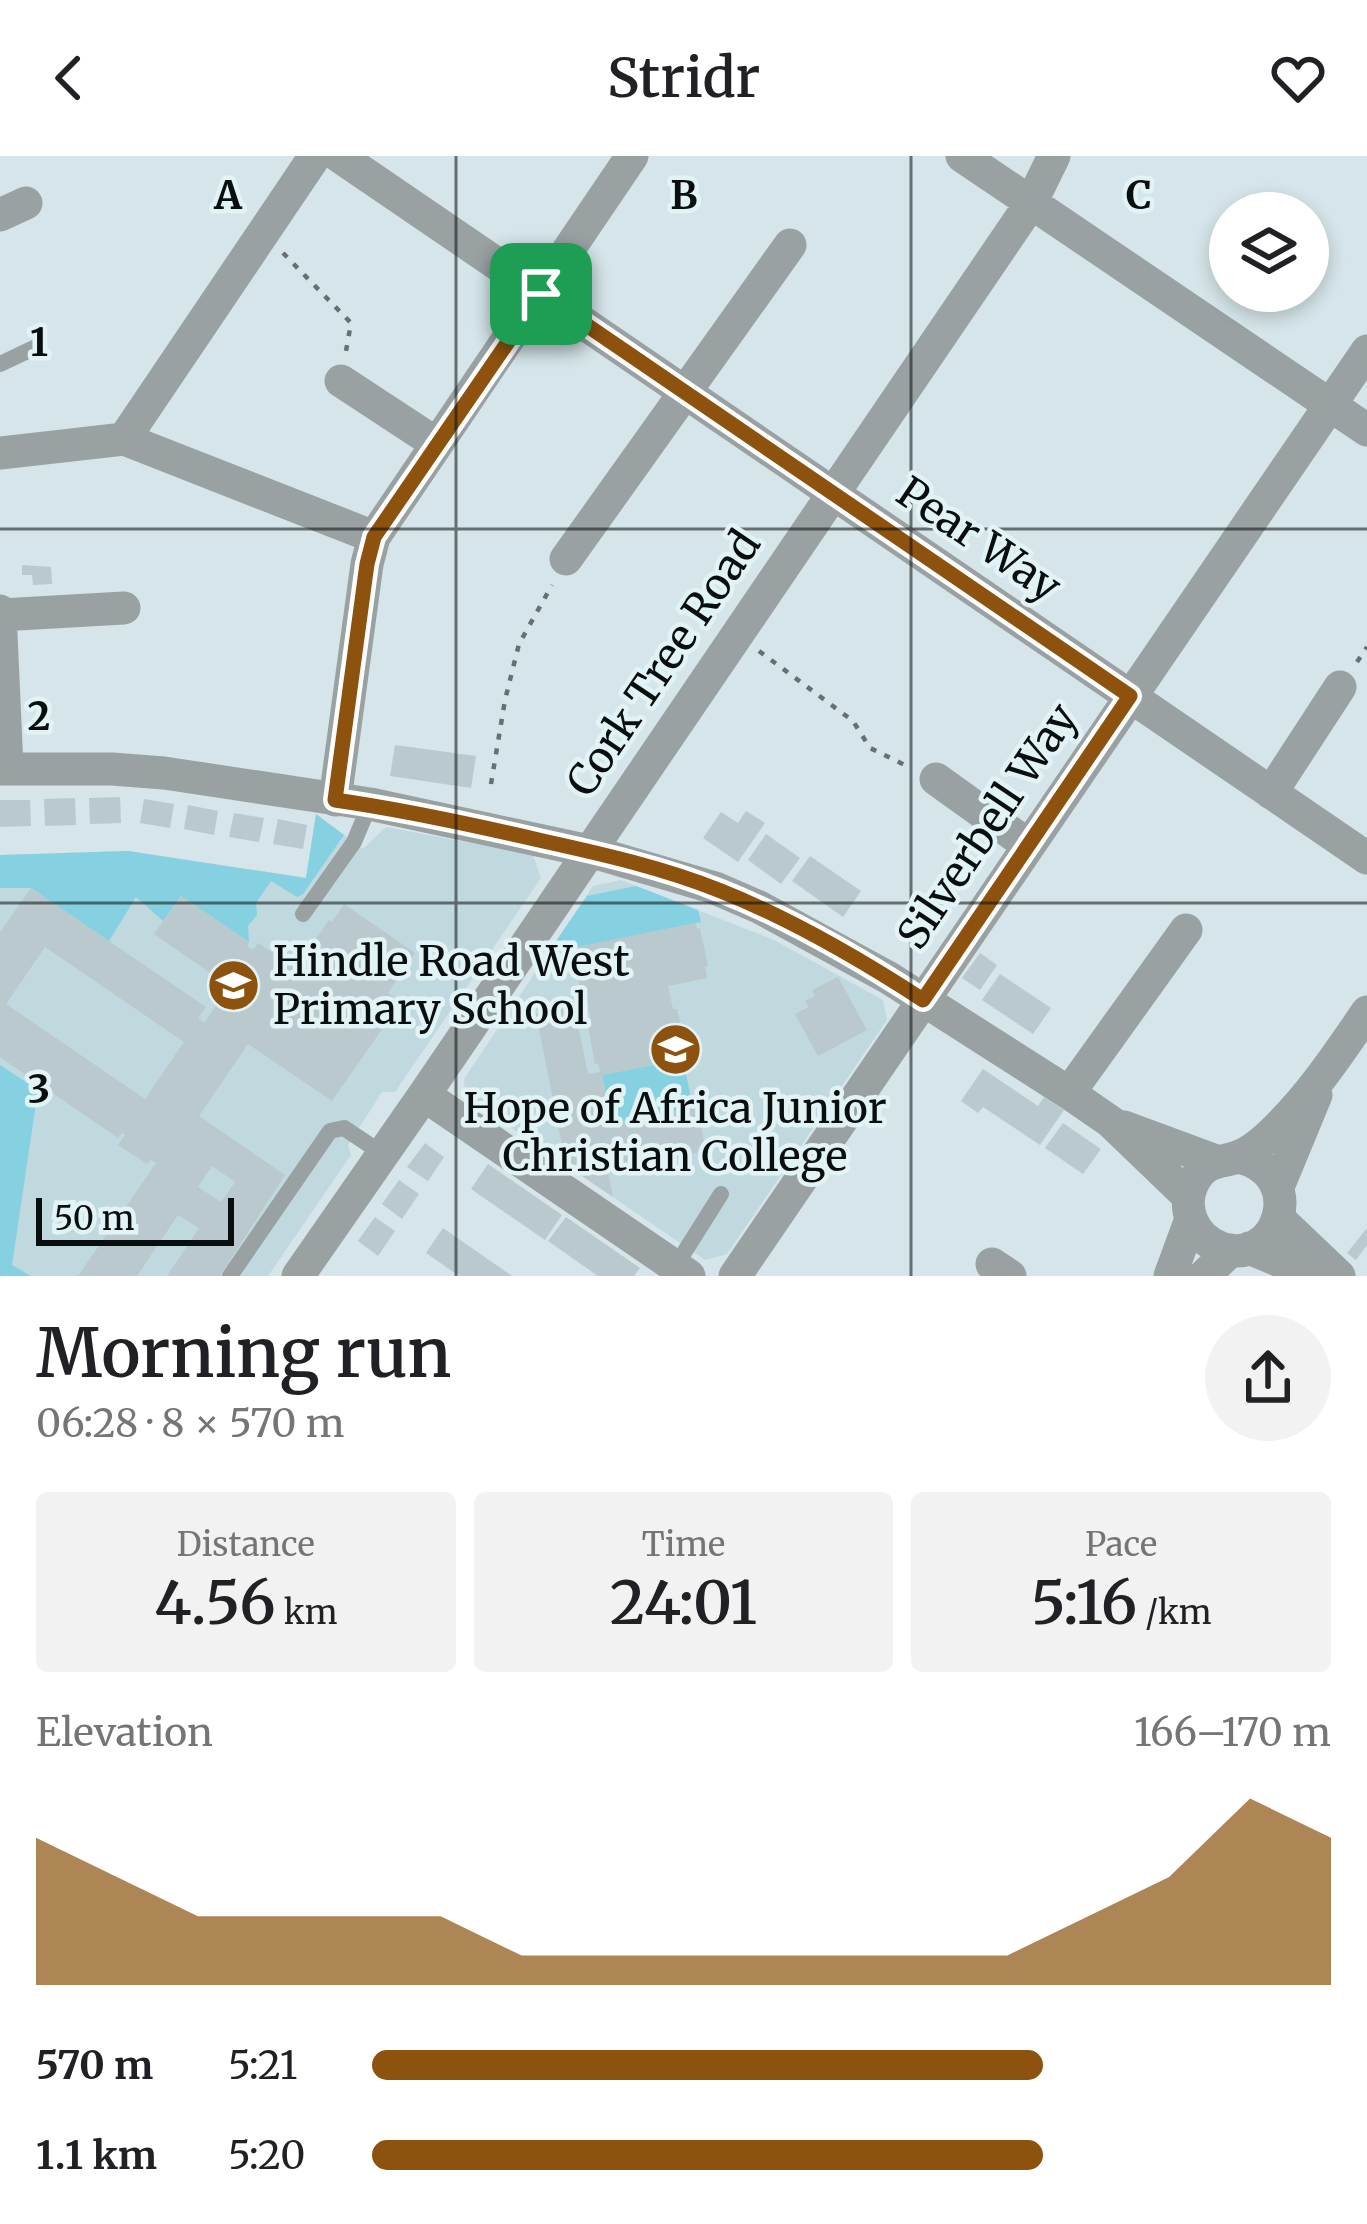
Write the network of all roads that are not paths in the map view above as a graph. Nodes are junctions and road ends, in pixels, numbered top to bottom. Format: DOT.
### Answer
graph roads {
  1 [pos="315,156"];
  2 [pos="339,156"];
  3 [pos="632,156"];
  4 [pos="962,156"];
  5 [pos="1054,156"];
  6 [pos="1030,203"];
  7 [pos="790,244"];
  8 [pos="541,294"];
  9 [pos="36,347"];
  10 [pos="1367,351"];
  11 [pos="0,364"];
  12 [pos="341,381"];
  13 [pos="685,392"];
  14 [pos="1330,406"];
  15 [pos="1367,430"];
  16 [pos="124,439"];
  17 [pos="437,444"];
  18 [pos="0,453"];
  19 [pos="833,494"];
  20 [pos="374,537"];
  21 [pos="566,559"];
  22 [pos="124,608"];
  23 [pos="0,614"];
  24 [pos="1340,687"];
  25 [pos="1130,696"];
  26 [pos="4,768"];
  27 [pos="936,779"];
  28 [pos="1271,793"];
  29 [pos="335,800"];
  30 [pos="370,805"];
  31 [pos="1028,845"];
  32 [pos="589,851"];
  33 [pos="1367,858"];
  34 [pos="303,914"];
  35 [pos="1186,930"];
  36 [pos="923,1000"];
  37 [pos="1367,1012"];
  38 [pos="1326,1071"];
  39 [pos="1069,1093"];
  40 [pos="424,1095"];
  41 [pos="1111,1122"];
  42 [pos="383,1154"];
  43 [pos="1227,1159"];
  44 [pos="721,1194"];
  45 [pos="1278,1203"];
  46 [pos="1190,1208"];
  47 [pos="1240,1249"];
  48 [pos="682,1271"];
  49 [pos="230,1276"];
  50 [pos="298,1276"];
  51 [pos="735,1276"];
  52 [pos="1170,1276"];
  53 [pos="1204,1276"];
  54 [pos="1316,1276"];
  55 [pos="1339,1276"];
  1 -- 16 [label="street"];
  2 -- 8 [label="street, Pear Way"];
  3 -- 8 [label="street"];
  4 -- 6 [label="street"];
  5 -- 6 [label="street, Cork Tree Road"];
  6 -- 14 [label="street"];
  6 -- 19 [label="street, Cork Tree Road"];
  7 -- 13 [label="street"];
  8 -- 13 [label="street, Pear Way"];
  8 -- 17 [label="street"];
  9 -- 11 [label="lane"];
  10 -- 14 [label="street, Silverbell Way"];
  12 -- 17 [label="street"];
  13 -- 19 [label="street, Pear Way"];
  13 -- 21 [label="street"];
  14 -- 15 [label="street"];
  14 -- 25 [label="street, Silverbell Way"];
  16 -- 18 [label="street"];
  16 -- 20 [label="street"];
  17 -- 20 [label="street"];
  19 -- 25 [label="street, Pear Way"];
  19 -- 32 [label="street, Cork Tree Road"];
  20 -- 29 [label="street"];
  22 -- 23 [label="street"];
  23 -- 26 [label="street"];
  24 -- 28 [label="street"];
  25 -- 28 [label="street, Pear Way"];
  25 -- 31 [label="street, Silverbell Way"];
  26 -- 29 [label="street"];
  27 -- 31 [label="street"];
  28 -- 33 [label="street, Pear Way"];
  29 -- 30 [label="street"];
  30 -- 32 [label="street"];
  30 -- 34 [label="lane"];
  31 -- 36 [label="street, Silverbell Way"];
  32 -- 36 [label="street"];
  32 -- 40 [label="street, Cork Tree Road"];
  35 -- 39 [label="street"];
  36 -- 39 [label="street"];
  36 -- 51 [label="street, Silverbell Way"];
  37 -- 38 [label="street"];
  38 -- 43 [label="street"];
  38 -- 45 [label="street"];
  39 -- 41 [label="street"];
  40 -- 42 [label="street, Cork Tree Road"];
  40 -- 48 [label="street"];
  41 -- 43 [label="street"];
  41 -- 46 [label="street"];
  42 -- 49 [label="lane"];
  42 -- 50 [label="street, Cork Tree Road"];
  43 -- 45 [label="street"];
  43 -- 46 [label="street"];
  44 -- 48 [label="lane"];
  45 -- 47 [label="street"];
  45 -- 55 [label="street"];
  46 -- 47 [label="street"];
  46 -- 52 [label="street"];
  47 -- 53 [label="street"];
  47 -- 54 [label="street"];
}
